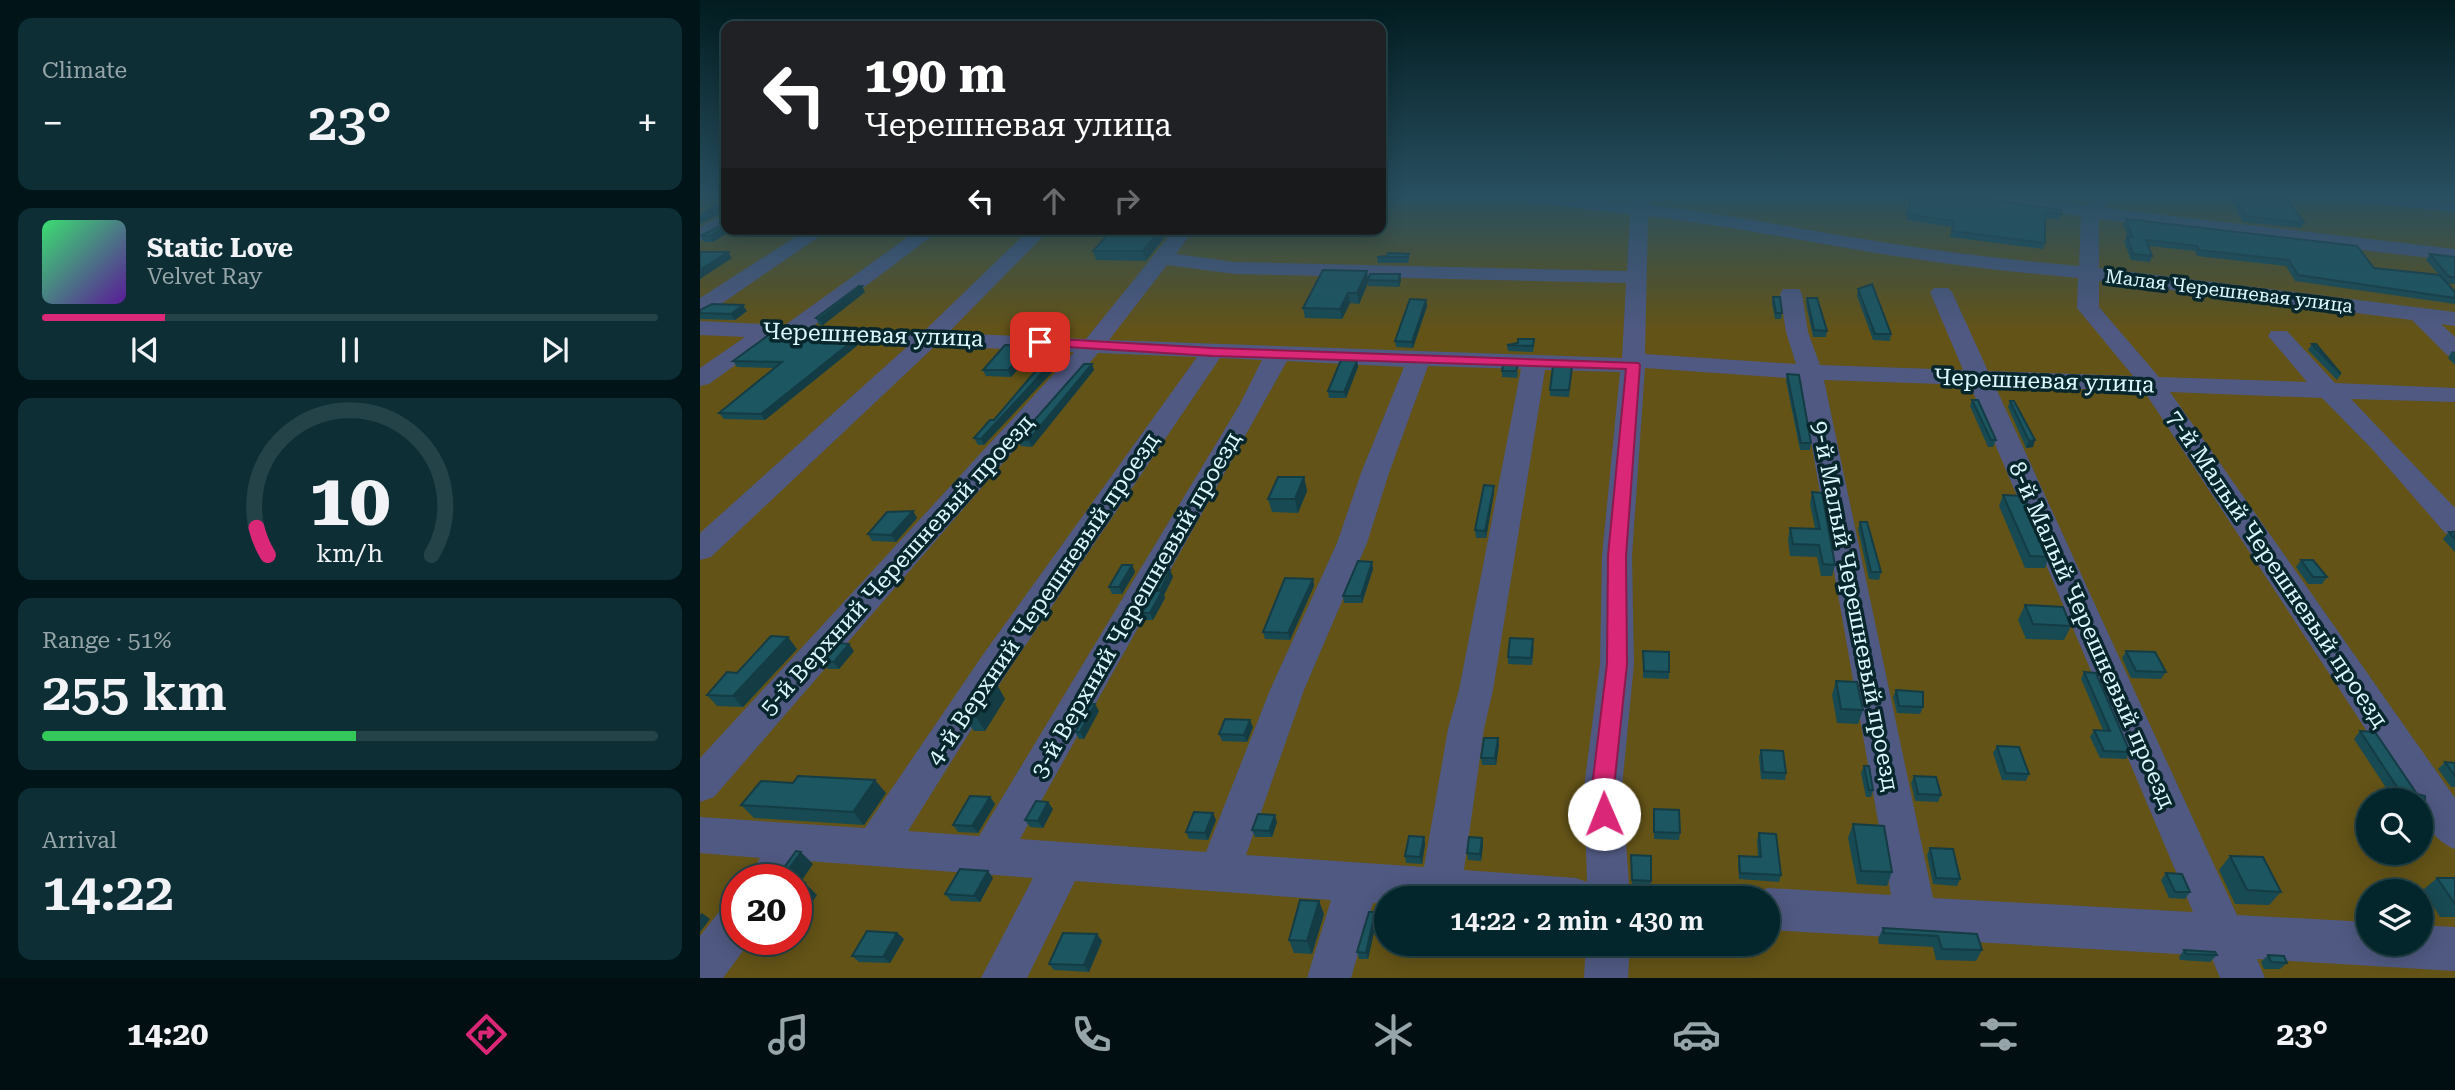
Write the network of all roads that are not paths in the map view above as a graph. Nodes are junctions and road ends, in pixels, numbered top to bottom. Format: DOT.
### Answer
graph roads {
  1 [pos="805,240"];
  2 [pos="917,240"];
  3 [pos="1030,240"];
  4 [pos="1176,240"];
  5 [pos="1638,240"];
  6 [pos="1835,240"];
  7 [pos="2089,240"];
  8 [pos="2315,240"];
  9 [pos="2455,255"];
  10 [pos="1161,258"];
  11 [pos="2088,273"];
  12 [pos="1637,277"];
  13 [pos="1941,292"];
  14 [pos="1791,294"];
  15 [pos="700,308"];
  16 [pos="2419,315"];
  17 [pos="2455,319"];
  18 [pos="700,328"];
  19 [pos="768,331"];
  20 [pos="792,331"];
  21 [pos="2279,336"];
  22 [pos="930,337"];
  23 [pos="1094,344"];
  24 [pos="2455,350"];
  25 [pos="1213,352"];
  26 [pos="1281,354"];
  27 [pos="1415,359"];
  28 [pos="1534,363"];
  29 [pos="1633,363"];
  30 [pos="1810,370"];
  31 [pos="700,379"];
  32 [pos="1979,379"];
  33 [pos="2152,384"];
  34 [pos="2325,390"];
  35 [pos="2455,395"];
  36 [pos="2455,526"];
  37 [pos="700,550"];
  38 [pos="700,785"];
  39 [pos="2455,831"];
  40 [pos="700,835"];
  41 [pos="797,842"];
  42 [pos="875,848"];
  43 [pos="989,856"];
  44 [pos="1063,861"];
  45 [pos="780,864"];
  46 [pos="1219,872"];
  47 [pos="1358,882"];
  48 [pos="1413,886"];
  49 [pos="1441,886"];
  50 [pos="1608,886"];
  51 [pos="1780,910"];
  52 [pos="1916,918"];
  53 [pos="2225,935"];
  54 [pos="721,944"];
  55 [pos="2455,949"];
  56 [pos="1607,956"];
  57 [pos="700,972"];
  58 [pos="1003,978"];
  59 [pos="1329,978"];
  60 [pos="1606,978"];
  61 [pos="2244,978"];
  1 -- 15 [label="lane"];
  2 -- 20 [label="lane"];
  3 -- 22 [label="lane"];
  4 -- 10 [label="lane, 5-й Верхний Черешневый проезд"];
  5 -- 12 [label="lane"];
  6 -- 11 [label="lane, Малая Черешневая улица"];
  7 -- 11 [label="lane, 7-й Малый Черешневый проезд"];
  8 -- 9 [label="lane"];
  10 -- 12 [label="lane"];
  10 -- 23 [label="lane, 5-й Верхний Черешневый проезд"];
  11 -- 16 [label="lane, Малая Черешневая улица"];
  11 -- 33 [label="lane, 7-й Малый Черешневый проезд"];
  12 -- 29 [label="lane"];
  13 -- 32 [label="lane, 8-й Малый Черешневый проезд"];
  14 -- 30 [label="lane, 9-й Малый Черешневый проезд"];
  16 -- 17 [label="lane, Малая Черешневая улица"];
  16 -- 24 [label="lane"];
  18 -- 19 [label="lane, Черешневая улица"];
  19 -- 20 [label="lane, Черешневая улица"];
  19 -- 31 [label="lane"];
  20 -- 22 [label="lane, Черешневая улица"];
  21 -- 34 [label="lane"];
  22 -- 23 [label="lane, Черешневая улица"];
  22 -- 37 [label="lane"];
  23 -- 25 [label="lane, Черешневая улица"];
  23 -- 38 [label="lane, 5-й Верхний Черешневый проезд"];
  25 -- 26 [label="lane, Черешневая улица"];
  25 -- 42 [label="lane, 4-й Верхний Черешневый проезд"];
  26 -- 27 [label="lane, Черешневая улица"];
  26 -- 43 [label="lane, 3-й Верхний Черешневый проезд"];
  27 -- 28 [label="lane, Черешневая улица"];
  27 -- 46 [label="lane"];
  28 -- 29 [label="lane, Черешневая улица"];
  28 -- 49 [label="lane"];
  29 -- 30 [label="lane, Черешневая улица"];
  29 -- 50 [label="lane"];
  30 -- 32 [label="lane, Черешневая улица"];
  30 -- 52 [label="lane, 9-й Малый Черешневый проезд"];
  32 -- 33 [label="lane, Черешневая улица"];
  32 -- 53 [label="lane, 8-й Малый Черешневый проезд"];
  33 -- 34 [label="lane, Черешневая улица"];
  33 -- 39 [label="lane, 7-й Малый Черешневый проезд"];
  34 -- 35 [label="lane, Черешневая улица"];
  34 -- 36 [label="lane"];
  40 -- 41 [label="lane"];
  41 -- 42 [label="lane"];
  41 -- 45 [label="lane"];
  42 -- 43 [label="lane"];
  43 -- 44 [label="lane"];
  44 -- 46 [label="lane"];
  44 -- 58 [label="lane"];
  46 -- 47 [label="lane"];
  47 -- 48 [label="lane"];
  47 -- 59 [label="lane"];
  51 -- 52 [label="lane"];
  52 -- 53 [label="lane"];
  53 -- 55 [label="lane"];
  53 -- 61 [label="lane, 8-й Малый Черешневый проезд"];
  54 -- 57 [label="lane"];
  56 -- 60 [label="lane"];
}
